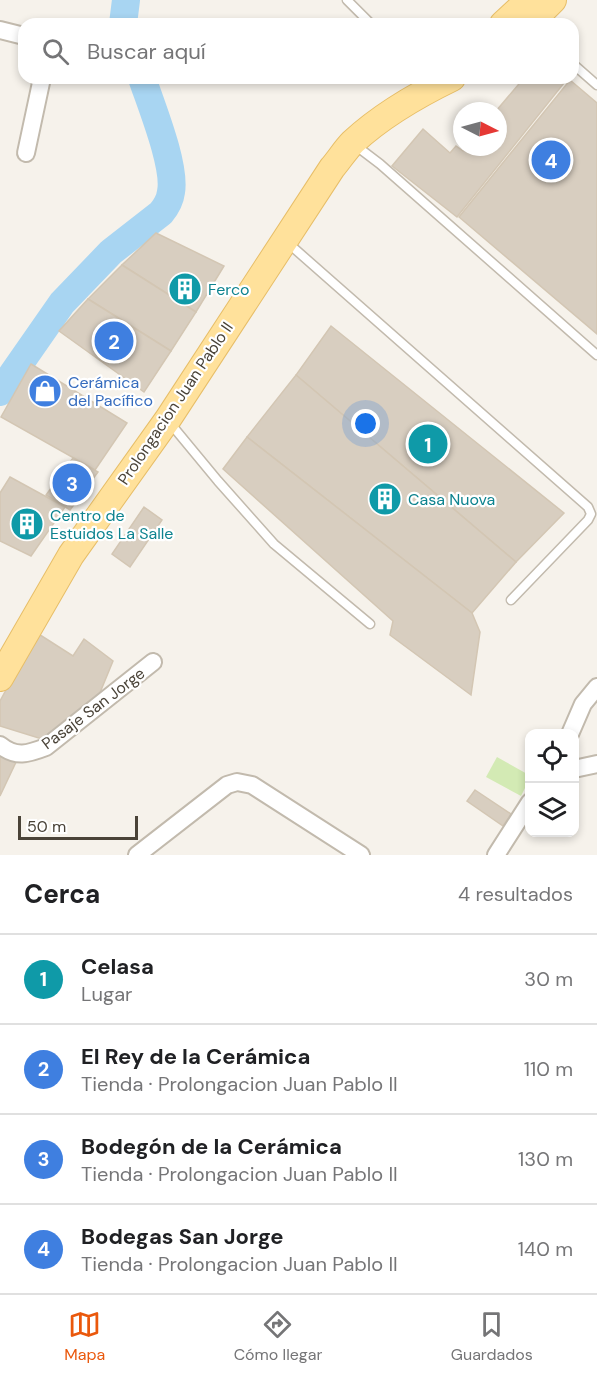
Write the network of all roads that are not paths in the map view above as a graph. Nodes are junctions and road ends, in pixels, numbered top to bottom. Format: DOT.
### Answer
graph roads {
  1 [pos="347,0"];
  2 [pos="529,0"];
  3 [pos="553,0"];
  4 [pos="365,18"];
  5 [pos="510,18"];
  6 [pos="536,18"];
  7 [pos="0,30"];
  8 [pos="18,34"];
  9 [pos="579,69"];
  10 [pos="41,84"];
  11 [pos="405,84"];
  12 [pos="441,84"];
  13 [pos="597,85"];
  14 [pos="352,143"];
  15 [pos="26,153"];
  16 [pos="284,240"];
  17 [pos="597,355"];
  18 [pos="168,419"];
  19 [pos="511,600"];
  20 [pos="370,624"];
  21 [pos="0,642"];
  22 [pos="153,662"];
  23 [pos="0,678"];
  24 [pos="597,687"];
  25 [pos="572,729"];
  26 [pos="0,745"];
  27 [pos="597,764"];
  28 [pos="579,768"];
  29 [pos="525,810"];
  30 [pos="137,855"];
  31 [pos="361,855"];
  32 [pos="496,855"];
  1 -- 4 [label="lane"];
  2 -- 5 [label="main road"];
  3 -- 6 [label="main road"];
  7 -- 8 [label="street"];
  9 -- 13 [label="lane"];
  10 -- 15 [label="street"];
  11 -- 21 [label="main road, Prolongacion Juan Pablo II"];
  12 -- 14 [label="main road, Prolongacion Juan Pablo II"];
  14 -- 16 [label="main road, Prolongacion Juan Pablo II"];
  14 -- 17 [label="lane"];
  16 -- 18 [label="main road, Prolongacion Juan Pablo II"];
  16 -- 19 [label="lane"];
  18 -- 20 [label="lane"];
  18 -- 23 [label="main road, Prolongacion Juan Pablo II"];
  22 -- 26 [label="street, Pasaje San Jorge"];
  24 -- 25 [label="street"];
  27 -- 28 [label="street"];
  29 -- 32 [label="street"];
  30 -- 31 [label="street"];
}
